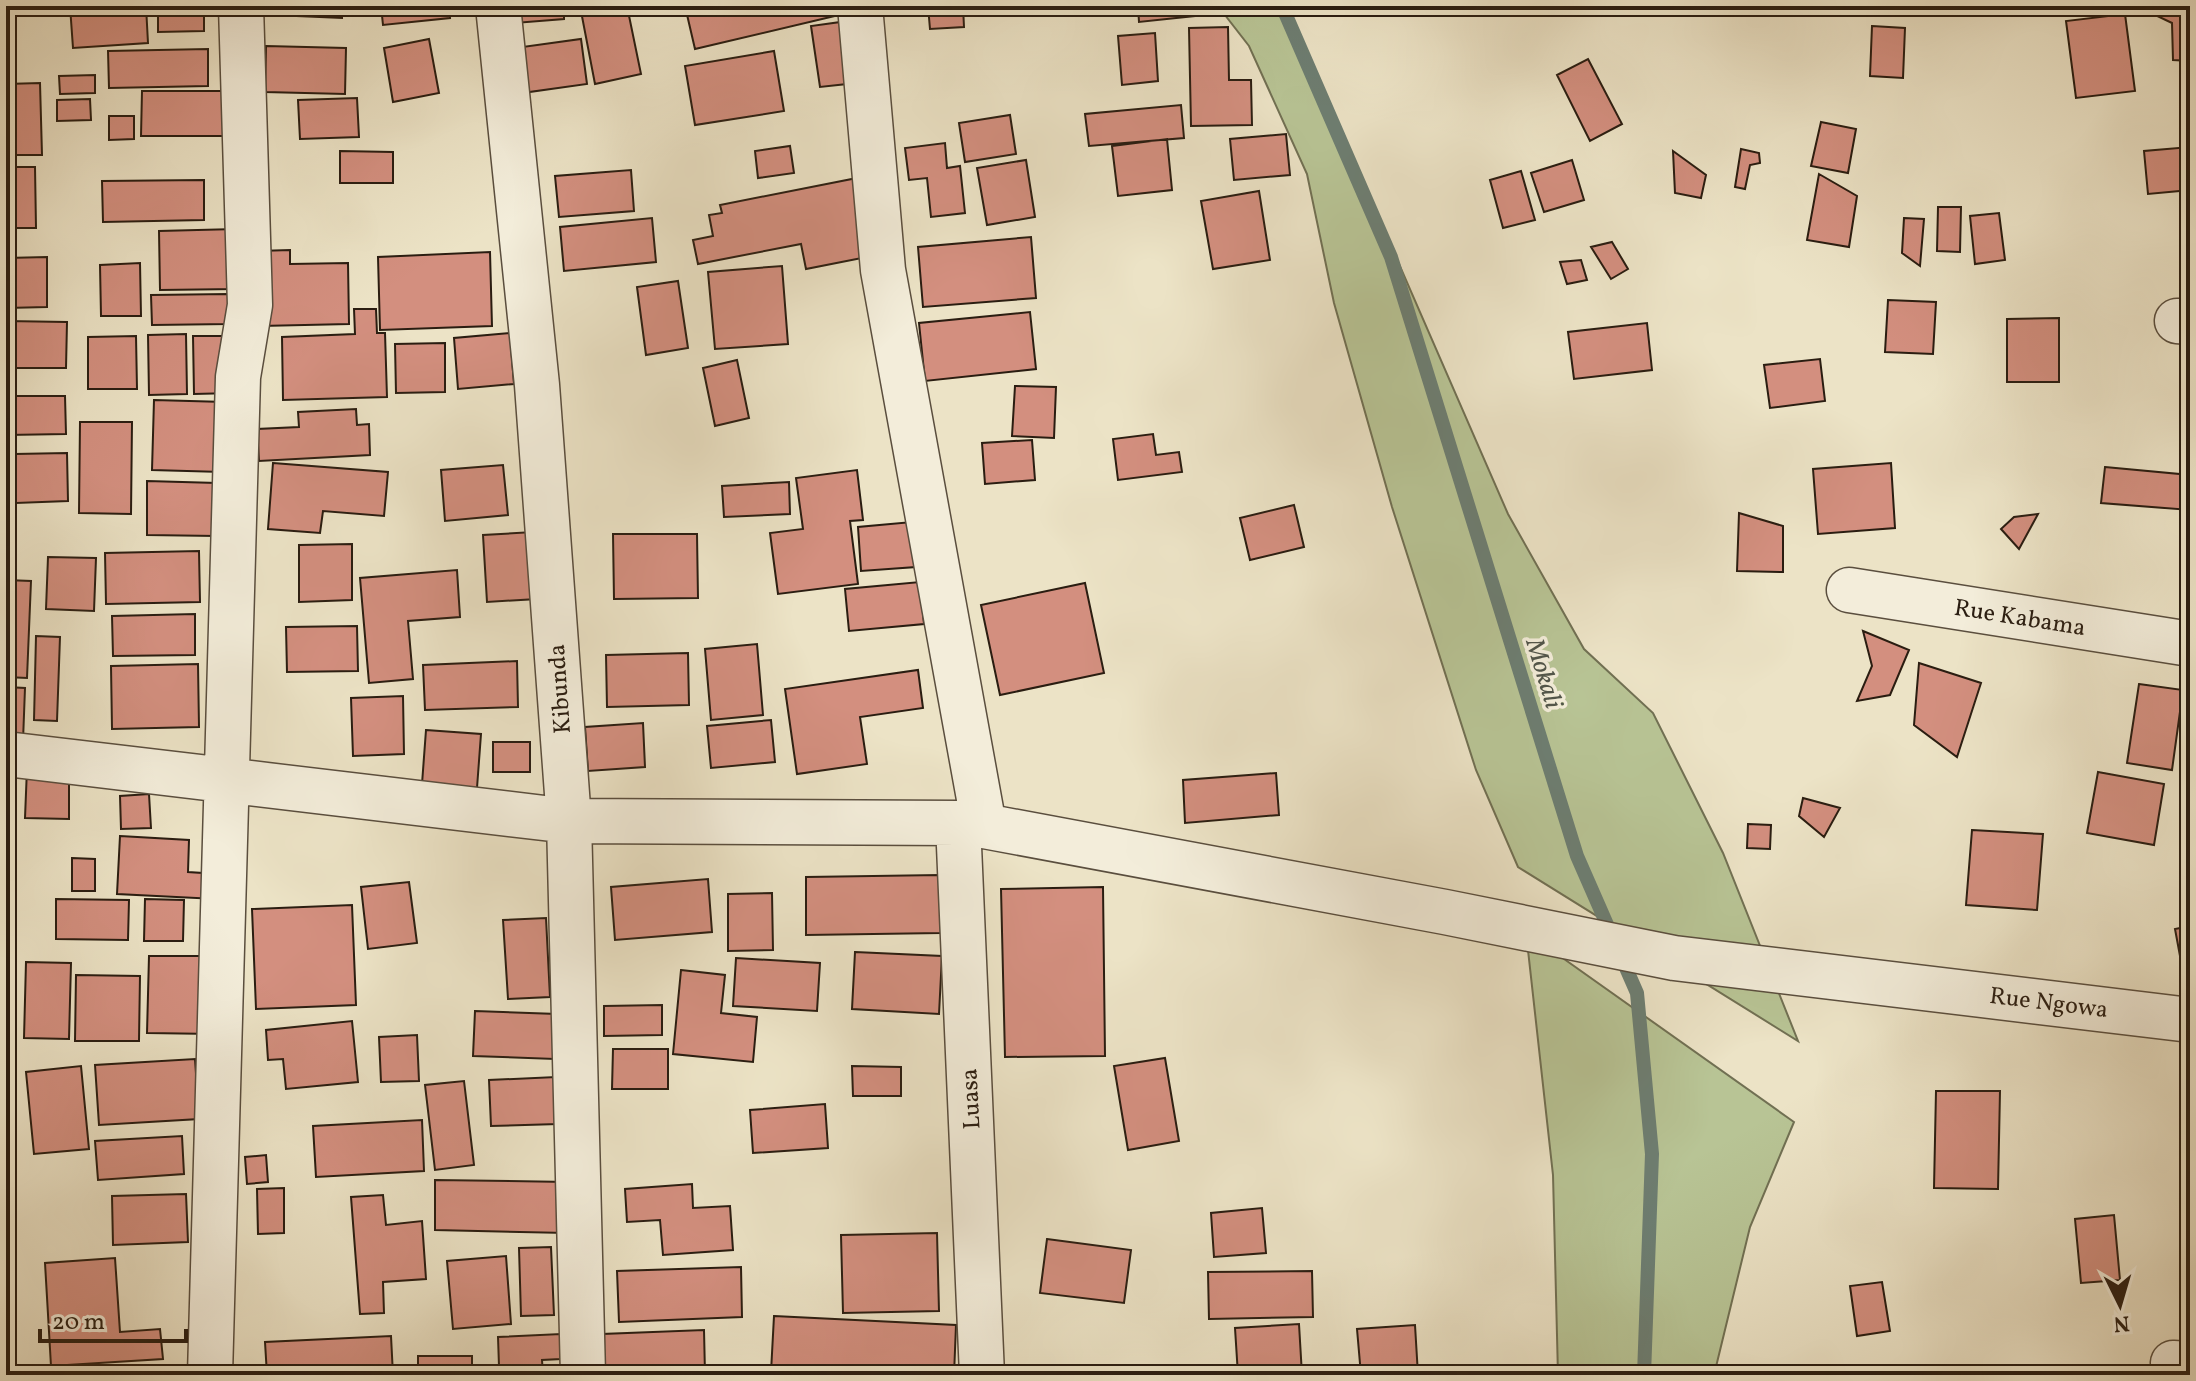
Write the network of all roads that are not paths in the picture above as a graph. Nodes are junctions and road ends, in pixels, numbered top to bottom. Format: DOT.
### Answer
graph roads {
  1 [pos="241,6"];
  2 [pos="498,6"];
  3 [pos="860,6"];
  4 [pos="1849,590"];
  5 [pos="2190,644"];
  6 [pos="6,754"];
  7 [pos="225,779"];
  8 [pos="569,821"];
  9 [pos="971,824"];
  10 [pos="2190,1020"];
  11 [pos="210,1375"];
  12 [pos="583,1375"];
  13 [pos="982,1375"];
  1 -- 7 [label="street"];
  2 -- 8 [label="street, Kibunda"];
  3 -- 9 [label="street, Luasa"];
  4 -- 5 [label="street, Rue Kabama"];
  6 -- 7 [label="street, Rue Ngowa"];
  7 -- 8 [label="street, Rue Ngowa"];
  7 -- 11 [label="street"];
  8 -- 9 [label="street, Rue Ngowa"];
  8 -- 12 [label="street, Kibunda"];
  9 -- 10 [label="street, Rue Ngowa"];
  9 -- 13 [label="street, Luasa"];
}
